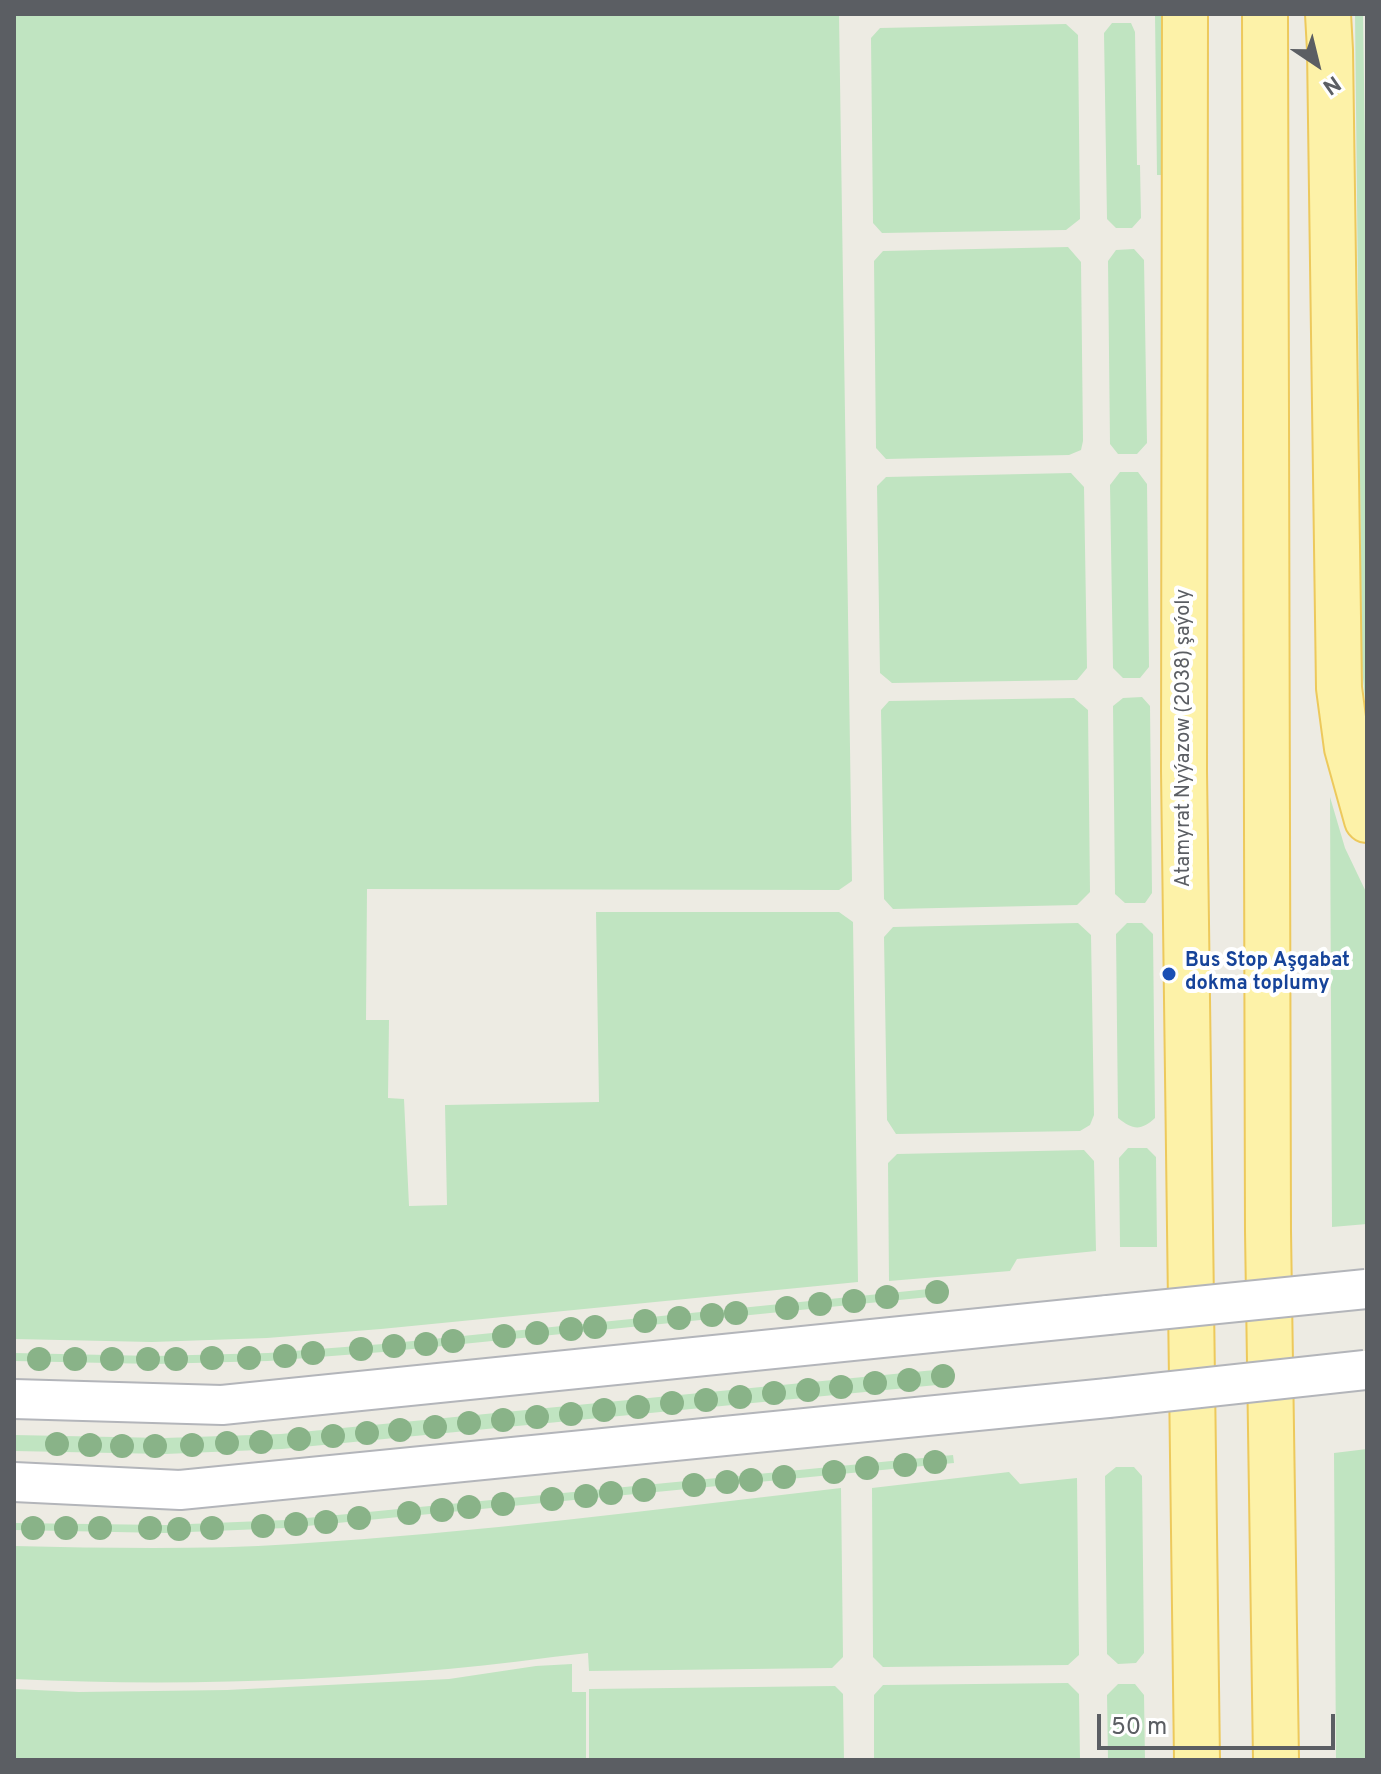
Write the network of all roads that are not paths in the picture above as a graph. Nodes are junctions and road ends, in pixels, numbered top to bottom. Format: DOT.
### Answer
graph roads {
  1 [pos="1185,14"];
  2 [pos="1265,14"];
  3 [pos="1328,14"];
  4 [pos="1367,820"];
  5 [pos="1366,1289"];
  6 [pos="1366,1370"];
  7 [pos="14,1399"];
  8 [pos="14,1482"];
  9 [pos="1197,1760"];
  10 [pos="1276,1760"];
  1 -- 9 [label="main road, Atamyrat Nyýazow (2038) şaýoly"];
  2 -- 10 [label="main road"];
  3 -- 4 [label="main road"];
  5 -- 7 [label="street, bridge"];
  6 -- 8 [label="street, bridge"];
}
